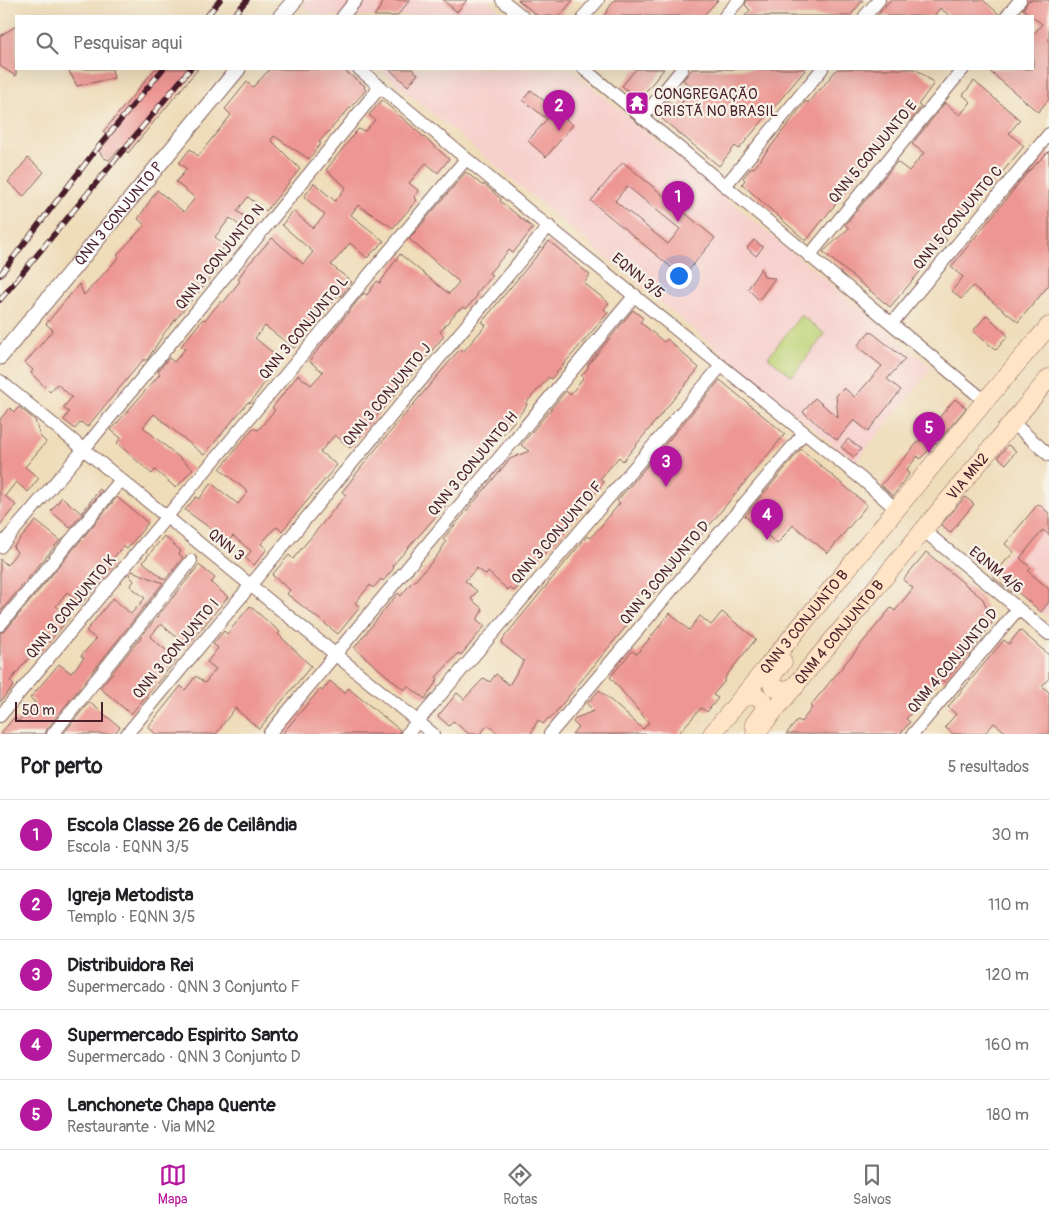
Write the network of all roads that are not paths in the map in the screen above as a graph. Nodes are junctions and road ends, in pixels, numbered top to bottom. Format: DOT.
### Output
graph roads {
  1 [pos="356,0"];
  2 [pos="502,0"];
  3 [pos="598,0"];
  4 [pos="739,0"];
  5 [pos="879,0"];
  6 [pos="1020,0"];
  7 [pos="344,15"];
  8 [pos="521,15"];
  9 [pos="585,15"];
  10 [pos="726,15"];
  11 [pos="866,15"];
  12 [pos="1008,15"];
  13 [pos="237,70"];
  14 [pos="360,70"];
  15 [pos="585,70"];
  16 [pos="681,70"];
  17 [pos="821,70"];
  18 [pos="962,70"];
  19 [pos="380,86"];
  20 [pos="642,118"];
  21 [pos="1049,134"];
  22 [pos="466,159"];
  23 [pos="725,186"];
  24 [pos="549,226"];
  25 [pos="809,256"];
  26 [pos="635,295"];
  27 [pos="892,323"];
  28 [pos="1049,326"];
  29 [pos="0,357"];
  30 [pos="721,366"];
  31 [pos="1049,378"];
  32 [pos="0,381"];
  33 [pos="985,401"];
  34 [pos="1013,423"];
  35 [pos="804,432"];
  36 [pos="84,449"];
  37 [pos="1049,455"];
  38 [pos="121,480"];
  39 [pos="896,509"];
  40 [pos="167,519"];
  41 [pos="923,530"];
  42 [pos="0,547"];
  43 [pos="191,561"];
  44 [pos="851,563"];
  45 [pos="250,585"];
  46 [pos="1018,609"];
  47 [pos="0,625"];
  48 [pos="1049,634"];
  49 [pos="335,655"];
  50 [pos="795,687"];
  51 [pos="744,697"];
  52 [pos="0,716"];
  53 [pos="417,721"];
  54 [pos="53,734"];
  55 [pos="127,734"];
  56 [pos="269,734"];
  57 [pos="407,734"];
  58 [pos="433,734"];
  59 [pos="550,734"];
  60 [pos="712,734"];
  61 [pos="746,734"];
  62 [pos="755,734"];
  63 [pos="913,734"];
  1 -- 7 [label="street"];
  2 -- 8 [label="street"];
  3 -- 9 [label="street"];
  4 -- 10 [label="street"];
  5 -- 11 [label="street"];
  6 -- 12 [label="street"];
  13 -- 29 [label="street, QNN 3 CONJUNTO P"];
  14 -- 19 [label="street, EQNN 3/5"];
  15 -- 20 [label="street"];
  16 -- 20 [label="street"];
  17 -- 23 [label="street"];
  18 -- 25 [label="street, QNN 5 CONJUNTO E"];
  19 -- 22 [label="street, EQNN 3/5"];
  19 -- 36 [label="street, QNN 3 CONJUNTO N"];
  20 -- 23 [label="street"];
  21 -- 27 [label="street, QNN 5 CONJUNTO C"];
  22 -- 24 [label="street, EQNN 3/5"];
  22 -- 40 [label="street, QNN 3 CONJUNTO L"];
  23 -- 25 [label="street"];
  24 -- 26 [label="street, EQNN 3/5"];
  24 -- 45 [label="street, QNN 3 CONJUNTO J"];
  25 -- 27 [label="street"];
  26 -- 30 [label="street, EQNN 3/5"];
  26 -- 49 [label="street, QNN 3 CONJUNTO H"];
  27 -- 33 [label="street"];
  28 -- 33 [label="main road"];
  30 -- 35 [label="street, EQNN 3/5"];
  30 -- 53 [label="street, QNN 3 CONJUNTO F"];
  31 -- 34 [label="main road, VIA MN2"];
  32 -- 36 [label="street, QNN 3"];
  33 -- 39 [label="main road"];
  34 -- 37 [label="street"];
  34 -- 41 [label="main road, VIA MN2"];
  35 -- 39 [label="street, EQNN 3/5"];
  35 -- 59 [label="street, QNN 3 CONJUNTO D"];
  36 -- 38 [label="street, QNN 3"];
  36 -- 42 [label="street, QNN 3 CONJUNTO N"];
  38 -- 40 [label="street, QNN 3"];
  38 -- 47 [label="street"];
  39 -- 44 [label="main road, QNN 3 CONJUNTO B"];
  40 -- 45 [label="street, QNN 3"];
  40 -- 52 [label="street, QNN 3 CONJUNTO K"];
  41 -- 46 [label="street, EQNM 4/6"];
  41 -- 50 [label="main road, QNM 4 CONJUNTO B"];
  43 -- 54 [label="street"];
  44 -- 50 [label="main road"];
  44 -- 51 [label="main road, QNN 3 CONJUNTO B"];
  45 -- 49 [label="street, QNN 3"];
  45 -- 55 [label="street, QNN 3 CONJUNTO I"];
  46 -- 48 [label="street, EQNM 4/6"];
  46 -- 63 [label="street, QNM 4 CONJUNTO D"];
  49 -- 53 [label="street, QNN 3"];
  49 -- 56 [label="street, QNN 3 CONJUNTO H"];
  50 -- 62 [label="main road, QNM 4 CONJUNTO B"];
  51 -- 60 [label="main road, QNN 3 CONJUNTO B"];
  51 -- 61 [label="main road"];
  53 -- 57 [label="street, QNN 3 CONJUNTO F"];
  53 -- 58 [label="street, QNN 3"];
}
